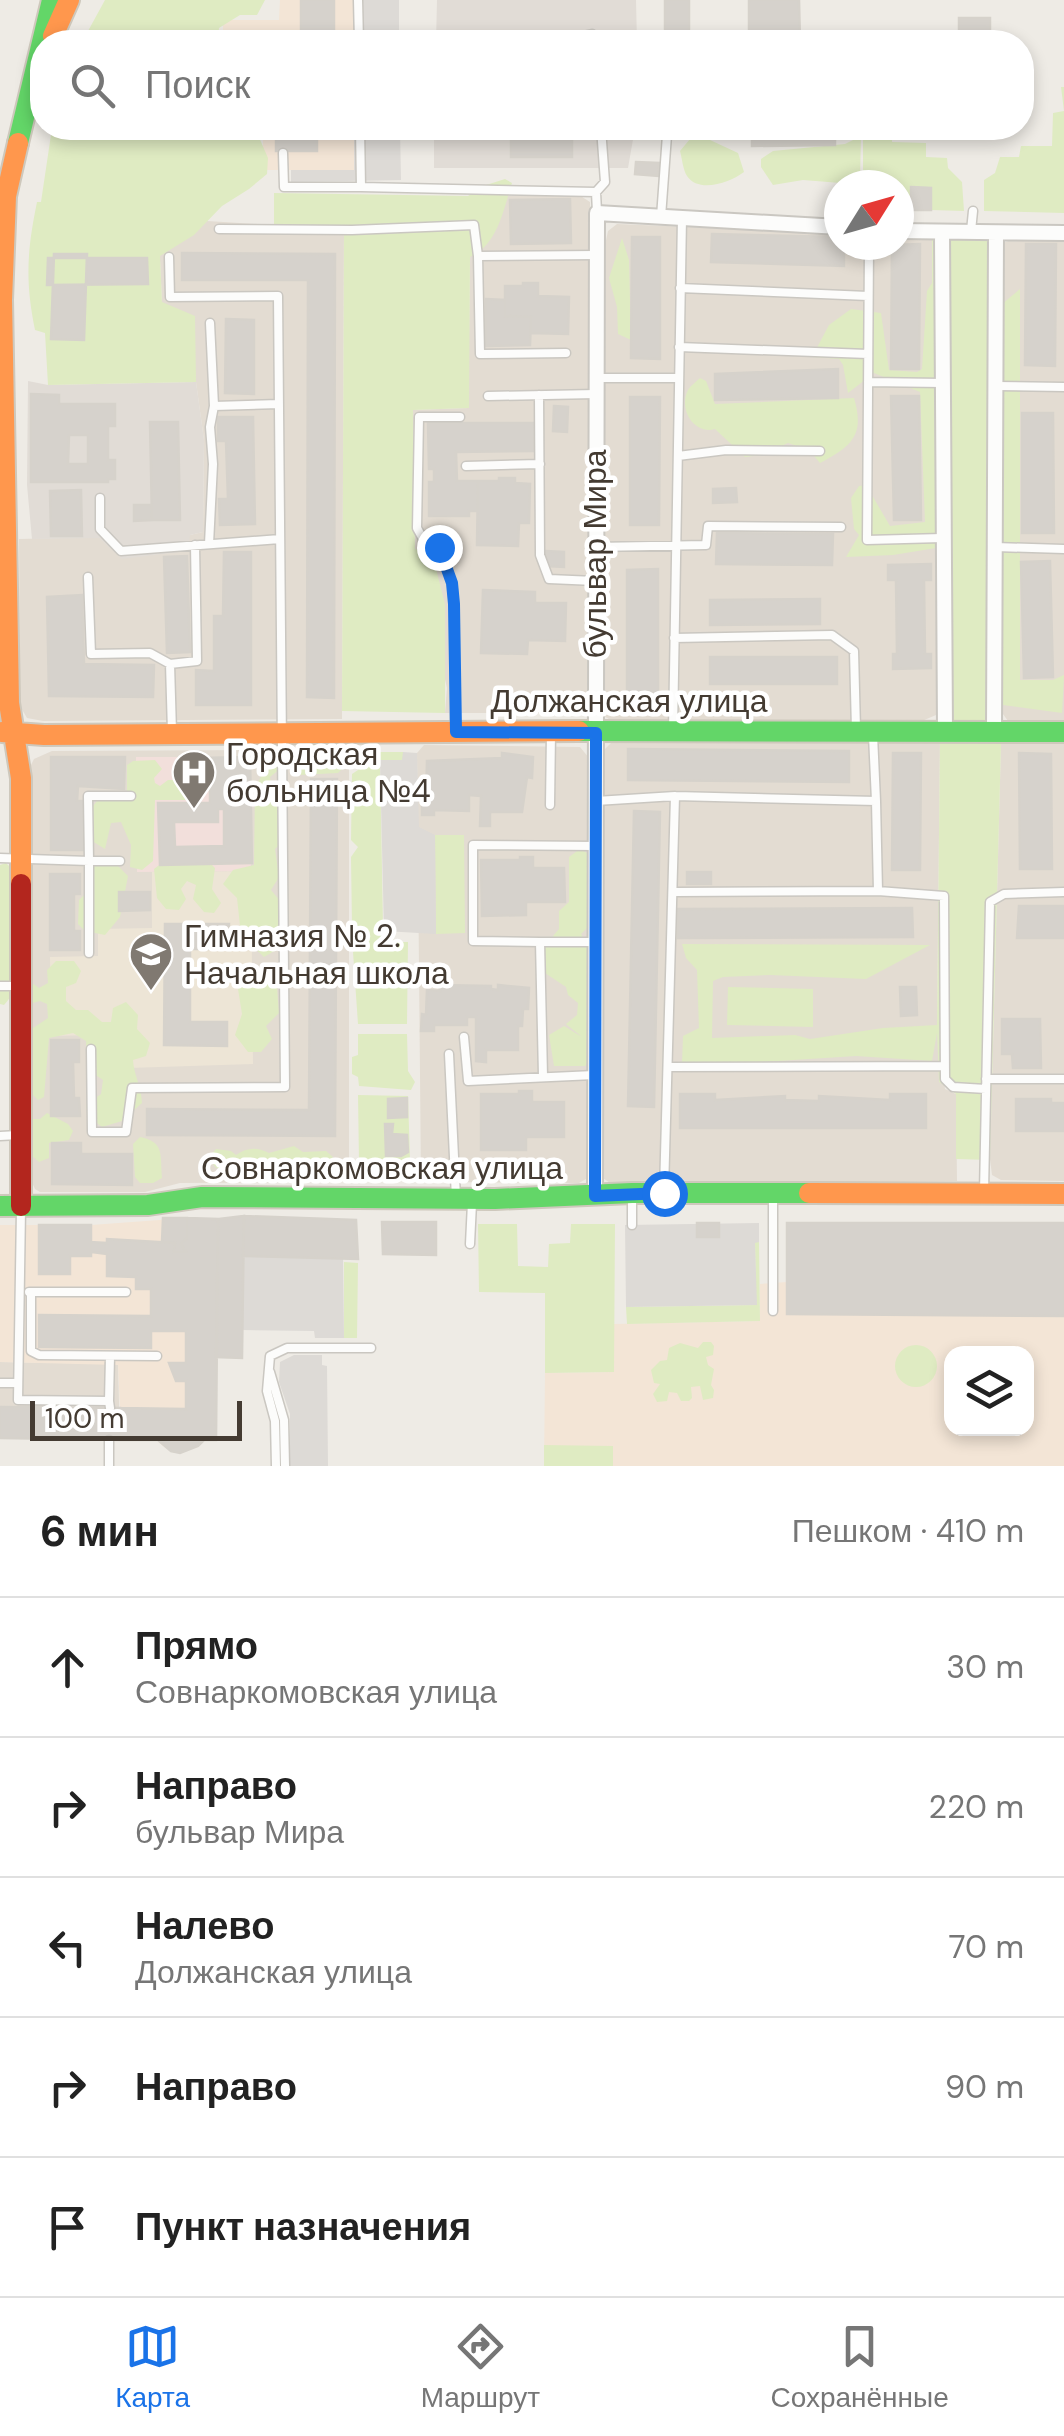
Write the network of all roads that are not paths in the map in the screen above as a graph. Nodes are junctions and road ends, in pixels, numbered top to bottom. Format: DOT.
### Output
graph roads {
  1 [pos="52,0"];
  2 [pos="69,0"];
  3 [pos="358,0"];
  4 [pos="44,30"];
  5 [pos="55,30"];
  6 [pos="359,30"];
  7 [pos="30,86"];
  8 [pos="30,91"];
  9 [pos="27,98"];
  10 [pos="360,140"];
  11 [pos="601,140"];
  12 [pos="667,140"];
  13 [pos="283,153"];
  14 [pos="361,187"];
  15 [pos="596,192"];
  16 [pos="973,211"];
  17 [pos="597,213"];
  18 [pos="661,216"];
  19 [pos="682,218"];
  20 [pos="824,226"];
  21 [pos="218,229"];
  22 [pos="914,231"];
  23 [pos="971,232"];
  24 [pos="942,233"];
  25 [pos="1064,233"];
  26 [pos="996,234"];
  27 [pos="596,255"];
  28 [pos="478,256"];
  29 [pos="168,257"];
  30 [pos="869,260"];
  31 [pos="680,288"];
  32 [pos="868,296"];
  33 [pos="210,323"];
  34 [pos="679,347"];
  35 [pos="566,353"];
  36 [pos="868,354"];
  37 [pos="596,378"];
  38 [pos="679,378"];
  39 [pos="868,382"];
  40 [pos="942,384"];
  41 [pos="996,386"];
  42 [pos="1064,387"];
  43 [pos="596,394"];
  44 [pos="539,395"];
  45 [pos="488,396"];
  46 [pos="279,404"];
  47 [pos="214,406"];
  48 [pos="460,417"];
  49 [pos="820,451"];
  50 [pos="678,456"];
  51 [pos="540,464"];
  52 [pos="466,466"];
  53 [pos="100,498"];
  54 [pos="841,527"];
  55 [pos="942,538"];
  56 [pos="280,539"];
  57 [pos="209,544"];
  58 [pos="196,546"];
  59 [pos="595,546"];
  60 [pos="676,547"];
  61 [pos="995,547"];
  62 [pos="1064,549"];
  63 [pos="88,577"];
  64 [pos="595,580"];
  65 [pos="4,638"];
  66 [pos="674,638"];
  67 [pos="170,664"];
  68 [pos="673,730"];
  69 [pos="864,730"];
  70 [pos="945,730"];
  71 [pos="283,731"];
  72 [pos="456,732"];
  73 [pos="994,732"];
  74 [pos="1064,732"];
  75 [pos="7,733"];
  76 [pos="551,733"];
  77 [pos="596,733"];
  78 [pos="172,734"];
  79 [pos="131,796"];
  80 [pos="675,796"];
  81 [pos="876,800"];
  82 [pos="596,801"];
  83 [pos="550,805"];
  84 [pos="595,846"];
  85 [pos="0,858"];
  86 [pos="22,860"];
  87 [pos="89,861"];
  88 [pos="120,861"];
  89 [pos="878,891"];
  90 [pos="675,892"];
  91 [pos="1064,892"];
  92 [pos="540,942"];
  93 [pos="594,942"];
  94 [pos="89,953"];
  95 [pos="0,986"];
  96 [pos="22,986"];
  97 [pos="464,1038"];
  98 [pos="91,1049"];
  99 [pos="449,1054"];
  100 [pos="944,1066"];
  101 [pos="668,1068"];
  102 [pos="594,1075"];
  103 [pos="543,1076"];
  104 [pos="1064,1079"];
  105 [pos="986,1084"];
  106 [pos="22,1134"];
  107 [pos="0,1136"];
  108 [pos="984,1192"];
  109 [pos="632,1193"];
  110 [pos="664,1193"];
  111 [pos="774,1193"];
  112 [pos="1064,1194"];
  113 [pos="595,1196"];
  114 [pos="464,1198"];
  115 [pos="10,1206"];
  116 [pos="632,1224"];
  117 [pos="759,1237"];
  118 [pos="773,1237"];
  119 [pos="470,1244"];
  120 [pos="20,1292"];
  121 [pos="31,1292"];
  122 [pos="126,1292"];
  123 [pos="774,1311"];
  124 [pos="371,1348"];
  125 [pos="110,1356"];
  126 [pos="157,1356"];
  127 [pos="270,1372"];
  128 [pos="0,1383"];
  129 [pos="18,1383"];
  130 [pos="107,1444"];
  131 [pos="109,1466"];
  132 [pos="276,1466"];
  133 [pos="285,1466"];
  1 -- 4 [label="main road"];
  2 -- 5 [label="main road"];
  3 -- 6 [label="lane"];
  7 -- 9 [label="main road"];
  8 -- 9 [label="main road"];
  9 -- 65 [label="main road"];
  10 -- 14 [label="lane"];
  11 -- 15 [label="lane"];
  12 -- 18 [label="lane"];
  13 -- 14 [label="lane"];
  14 -- 15 [label="lane"];
  15 -- 17 [label="lane"];
  16 -- 23 [label="lane"];
  17 -- 18 [label="street"];
  17 -- 27 [label="street, бульвар Мира"];
  18 -- 19 [label="street"];
  19 -- 20 [label="street"];
  19 -- 31 [label="lane"];
  21 -- 28 [label="lane"];
  22 -- 24 [label="street"];
  23 -- 24 [label="street"];
  23 -- 26 [label="street"];
  24 -- 40 [label="street"];
  25 -- 26 [label="street"];
  26 -- 41 [label="street"];
  27 -- 28 [label="lane"];
  27 -- 37 [label="street, бульвар Мира"];
  28 -- 35 [label="lane"];
  29 -- 46 [label="lane"];
  30 -- 32 [label="lane"];
  31 -- 32 [label="lane"];
  31 -- 34 [label="lane"];
  32 -- 36 [label="lane"];
  33 -- 47 [label="lane"];
  34 -- 36 [label="lane"];
  34 -- 38 [label="lane"];
  36 -- 39 [label="lane"];
  37 -- 38 [label="lane"];
  37 -- 43 [label="street, бульвар Мира"];
  38 -- 50 [label="lane"];
  39 -- 40 [label="lane"];
  39 -- 55 [label="lane"];
  40 -- 55 [label="street"];
  41 -- 42 [label="lane"];
  41 -- 61 [label="street"];
  43 -- 44 [label="lane"];
  43 -- 59 [label="street, бульвар Мира"];
  44 -- 45 [label="lane"];
  44 -- 51 [label="lane"];
  46 -- 47 [label="lane"];
  46 -- 56 [label="lane"];
  47 -- 57 [label="lane"];
  48 -- 72 [label="lane"];
  49 -- 50 [label="lane"];
  50 -- 60 [label="lane"];
  51 -- 52 [label="lane"];
  51 -- 64 [label="lane"];
  53 -- 58 [label="lane"];
  54 -- 60 [label="lane"];
  55 -- 70 [label="street"];
  56 -- 57 [label="lane"];
  56 -- 71 [label="lane"];
  57 -- 58 [label="lane"];
  58 -- 67 [label="lane"];
  59 -- 60 [label="lane"];
  59 -- 64 [label="street, бульвар Мира"];
  60 -- 66 [label="lane"];
  61 -- 62 [label="lane"];
  61 -- 73 [label="street"];
  63 -- 67 [label="lane"];
  64 -- 77 [label="street, бульвар Мира"];
  65 -- 75 [label="main road"];
  66 -- 68 [label="lane"];
  66 -- 69 [label="lane"];
  67 -- 78 [label="lane"];
  68 -- 69 [label="main road, Должанская улица"];
  68 -- 77 [label="main road, Должанская улица"];
  69 -- 70 [label="main road, Должанская улица"];
  69 -- 81 [label="lane"];
  70 -- 73 [label="main road, Должанская улица"];
  71 -- 72 [label="main road, Должанская улица"];
  71 -- 78 [label="main road, Должанская улица"];
  71 -- 98 [label="lane"];
  72 -- 76 [label="main road, Должанская улица"];
  73 -- 74 [label="main road, Должанская улица"];
  75 -- 78 [label="main road, Должанская улица"];
  75 -- 86 [label="main road"];
  76 -- 77 [label="main road, Должанская улица"];
  76 -- 83 [label="lane"];
  77 -- 82 [label="street, бульвар Мира"];
  79 -- 87 [label="lane"];
  80 -- 81 [label="lane"];
  80 -- 82 [label="lane"];
  80 -- 90 [label="lane"];
  81 -- 89 [label="lane"];
  82 -- 84 [label="street, бульвар Мира"];
  84 -- 92 [label="lane"];
  84 -- 93 [label="street, бульвар Мира"];
  85 -- 86 [label="lane"];
  86 -- 87 [label="lane"];
  86 -- 96 [label="main road"];
  87 -- 88 [label="lane"];
  87 -- 94 [label="lane"];
  89 -- 90 [label="lane"];
  89 -- 100 [label="lane"];
  90 -- 101 [label="lane"];
  91 -- 105 [label="lane"];
  92 -- 93 [label="lane"];
  92 -- 103 [label="lane"];
  93 -- 102 [label="street, бульвар Мира"];
  95 -- 96 [label="lane"];
  96 -- 106 [label="main road"];
  97 -- 103 [label="lane"];
  99 -- 114 [label="lane"];
  100 -- 101 [label="lane"];
  100 -- 105 [label="lane"];
  101 -- 110 [label="lane"];
  102 -- 103 [label="lane"];
  102 -- 113 [label="street, бульвар Мира"];
  104 -- 105 [label="lane"];
  105 -- 108 [label="lane"];
  106 -- 107 [label="lane"];
  106 -- 115 [label="main road"];
  108 -- 111 [label="main road, Совнаркомовская улица"];
  108 -- 112 [label="main road, Совнаркомовская улица"];
  109 -- 110 [label="main road, Совнаркомовская улица"];
  109 -- 113 [label="main road, Совнаркомовская улица"];
  109 -- 116 [label="lane"];
  110 -- 111 [label="main road, Совнаркомовская улица"];
  111 -- 118 [label="lane"];
  113 -- 114 [label="main road, Совнаркомовская улица"];
  114 -- 115 [label="main road, Совнаркомовская улица"];
  114 -- 119 [label="lane"];
  115 -- 120 [label="lane"];
  117 -- 118 [label="lane"];
  118 -- 123 [label="lane"];
  120 -- 121 [label="lane"];
  120 -- 129 [label="lane"];
  121 -- 122 [label="lane"];
  121 -- 125 [label="lane"];
  124 -- 127 [label="lane"];
  125 -- 126 [label="lane"];
  125 -- 129 [label="lane"];
  127 -- 132 [label="lane"];
  127 -- 133 [label="lane"];
  128 -- 129 [label="lane"];
  130 -- 131 [label="lane"];
}
